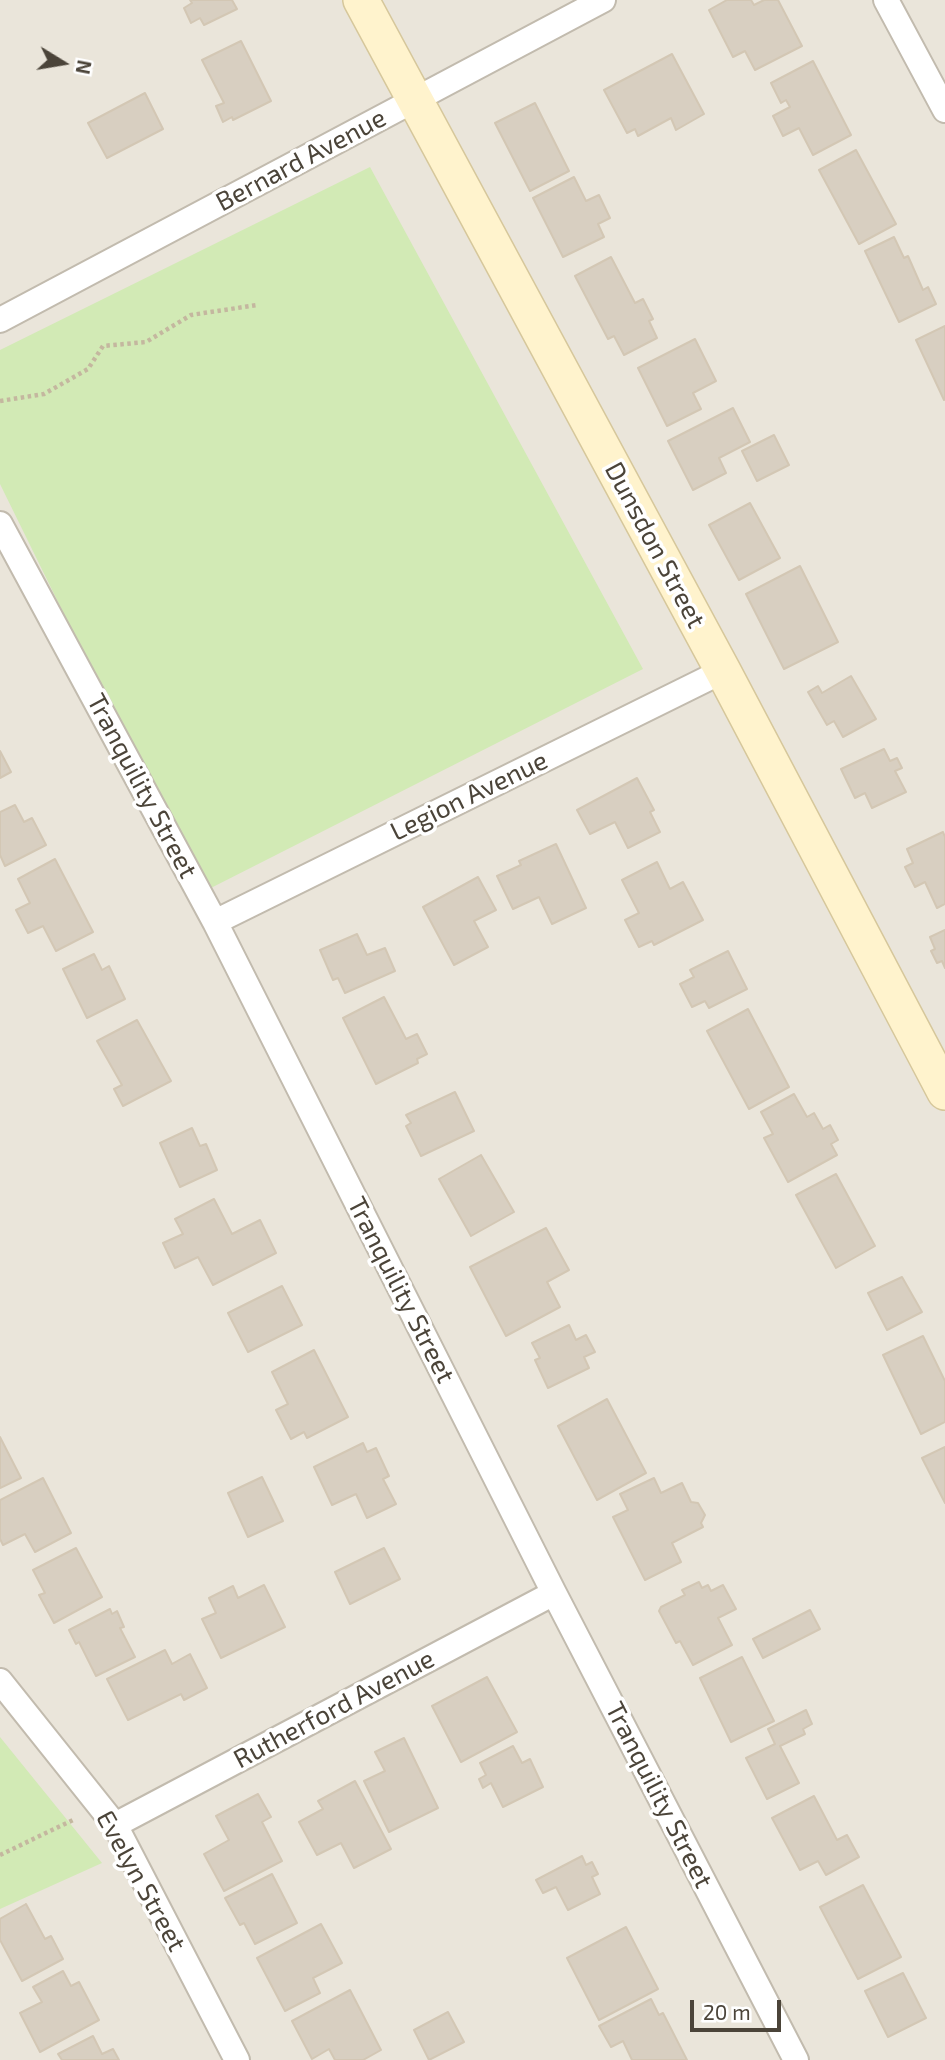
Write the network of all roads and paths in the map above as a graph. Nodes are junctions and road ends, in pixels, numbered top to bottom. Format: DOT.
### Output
graph roads {
  1 [pos="361,0"];
  2 [pos="603,0"];
  3 [pos="886,0"];
  4 [pos="415,99"];
  5 [pos="945,110"];
  6 [pos="257,305"];
  7 [pos="0,320"];
  8 [pos="0,401"];
  9 [pos="0,524"];
  10 [pos="723,671"];
  11 [pos="215,922"];
  12 [pos="945,1092"];
  13 [pos="554,1593"];
  14 [pos="0,1681"];
  15 [pos="107,1816"];
  16 [pos="0,1855"];
  17 [pos="237,2060"];
  18 [pos="796,2060"];
  1 -- 4 [label="main road, Dunsdon Street"];
  2 -- 4 [label="street, Bernard Avenue"];
  3 -- 5 [label="street"];
  4 -- 7 [label="street, Bernard Avenue"];
  4 -- 10 [label="main road, Dunsdon Street"];
  6 -- 8 [label="path"];
  9 -- 11 [label="street, Tranquility Street"];
  10 -- 11 [label="street, Legion Avenue"];
  10 -- 12 [label="main road, Dunsdon Street"];
  11 -- 13 [label="street, Tranquility Street"];
  13 -- 15 [label="street, Rutherford Avenue"];
  13 -- 18 [label="street, Tranquility Street"];
  14 -- 15 [label="street, Evelyn Street"];
  15 -- 16 [label="path"];
  15 -- 17 [label="street, Evelyn Street"];
}
